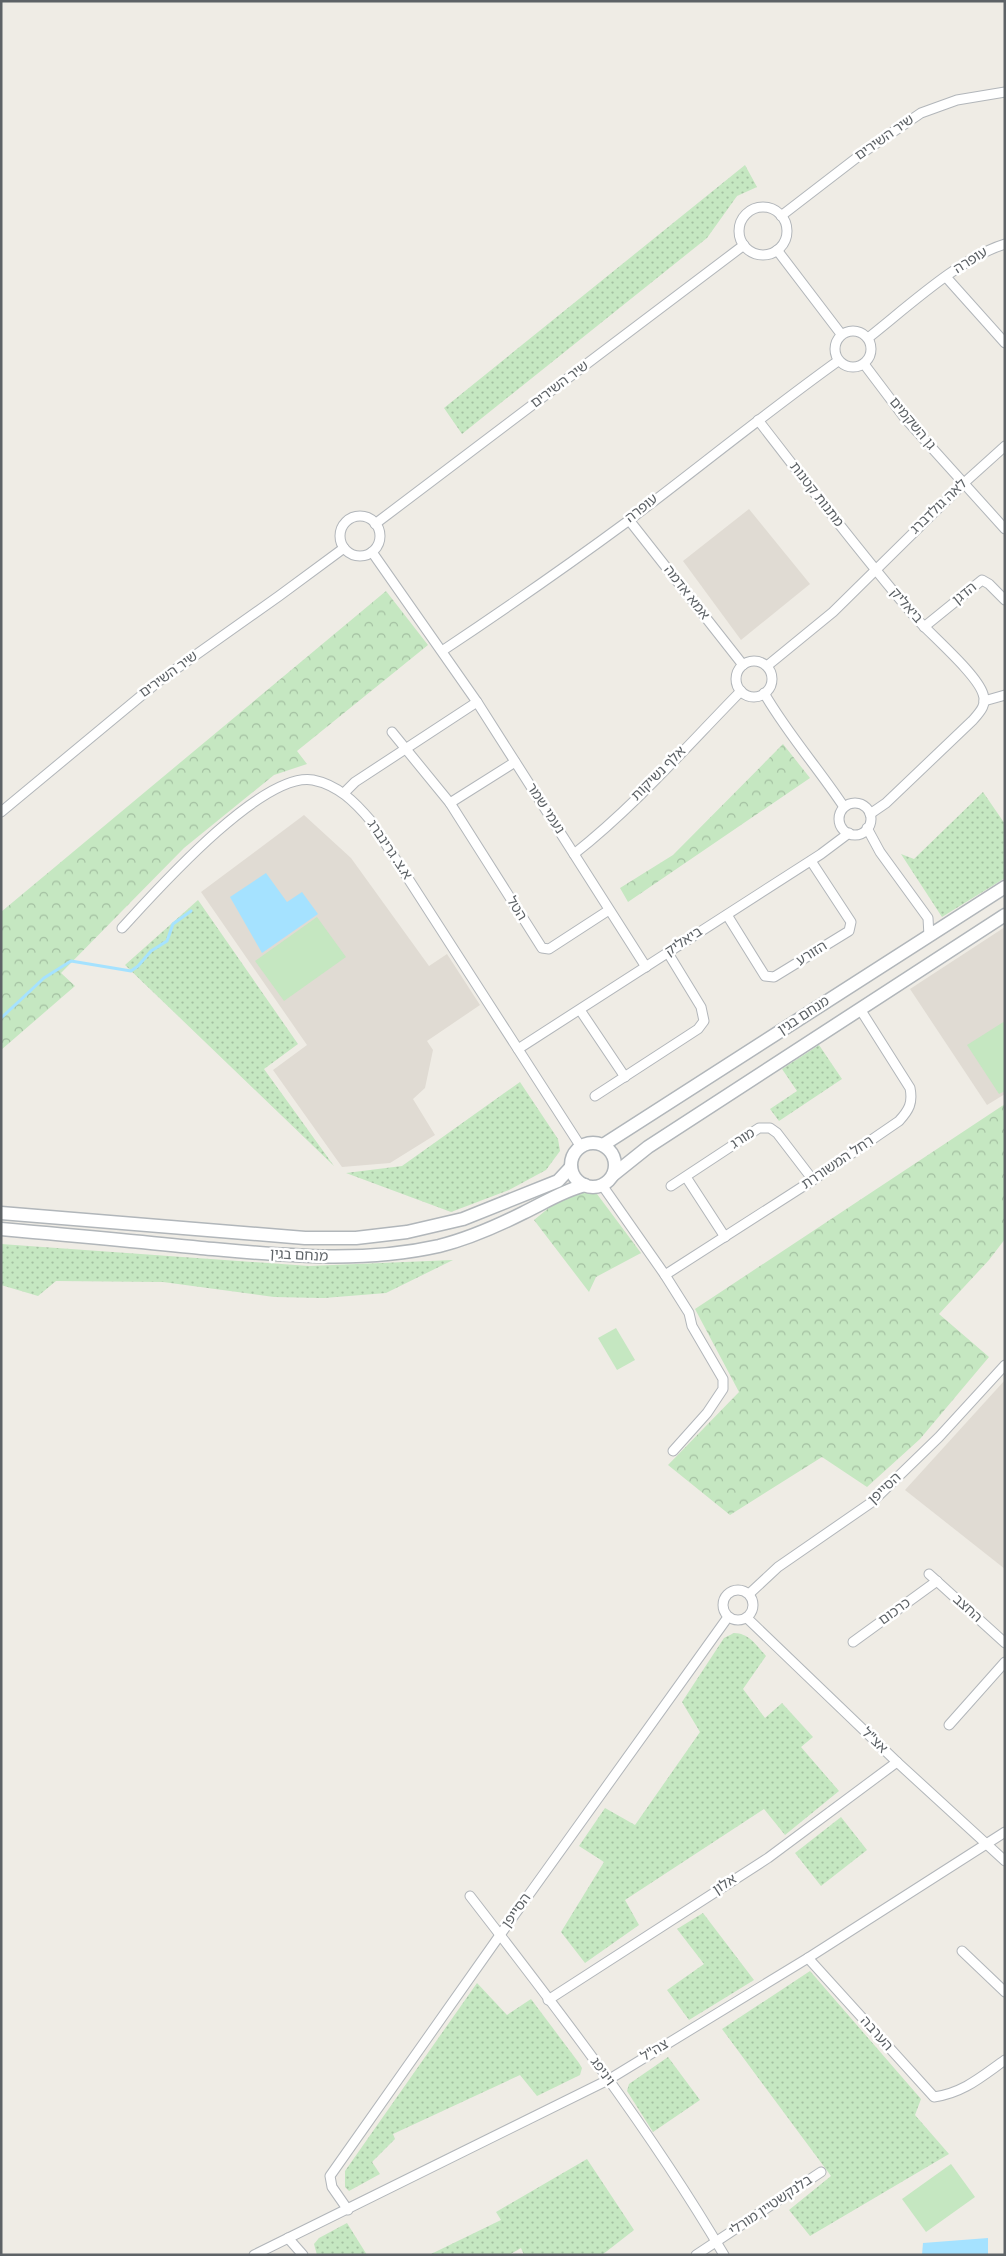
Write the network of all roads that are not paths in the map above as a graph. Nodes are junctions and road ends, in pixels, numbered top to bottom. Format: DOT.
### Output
graph roads {
  1 [pos="1005,92"];
  2 [pos="781,216"];
  3 [pos="1005,244"];
  4 [pos="744,245"];
  5 [pos="777,250"];
  6 [pos="946,277"];
  7 [pos="842,334"];
  8 [pos="868,338"];
  9 [pos="1005,343"];
  10 [pos="838,361"];
  11 [pos="864,364"];
  12 [pos="758,420"];
  13 [pos="1005,446"];
  14 [pos="964,483"];
  15 [pos="629,520"];
  16 [pos="375,524"];
  17 [pos="1005,529"];
  18 [pos="344,548"];
  19 [pos="372,552"];
  20 [pos="875,570"];
  21 [pos="1005,600"];
  22 [pos="924,627"];
  23 [pos="442,651"];
  24 [pos="743,666"];
  25 [pos="767,666"];
  26 [pos="741,691"];
  27 [pos="764,693"];
  28 [pos="1005,695"];
  29 [pos="984,701"];
  30 [pos="477,702"];
  31 [pos="392,732"];
  32 [pos="406,749"];
  33 [pos="515,762"];
  34 [pos="344,794"];
  35 [pos="450,803"];
  36 [pos="844,807"];
  37 [pos="1,812"];
  38 [pos="870,814"];
  39 [pos="867,828"];
  40 [pos="849,833"];
  41 [pos="859,834"];
  42 [pos="880,852"];
  43 [pos="574,854"];
  44 [pos="811,861"];
  45 [pos="1005,887"];
  46 [pos="610,910"];
  47 [pos="727,915"];
  48 [pos="1005,915"];
  49 [pos="928,918"];
  50 [pos="946,925"];
  51 [pos="122,928"];
  52 [pos="929,936"];
  53 [pos="668,953"];
  54 [pos="646,967"];
  55 [pos="860,1009"];
  56 [pos="580,1010"];
  57 [pos="518,1050"];
  58 [pos="625,1077"];
  59 [pos="595,1096"];
  60 [pos="603,1145"];
  61 [pos="581,1147"];
  62 [pos="571,1167"];
  63 [pos="613,1175"];
  64 [pos="686,1177"];
  65 [pos="813,1180"];
  66 [pos="585,1185"];
  67 [pos="602,1185"];
  68 [pos="671,1186"];
  69 [pos="1,1213"];
  70 [pos="1,1229"];
  71 [pos="725,1237"];
  72 [pos="666,1275"];
  73 [pos="1005,1365"];
  74 [pos="673,1451"];
  75 [pos="929,1574"];
  76 [pos="937,1581"];
  77 [pos="749,1594"];
  78 [pos="728,1617"];
  79 [pos="747,1618"];
  80 [pos="853,1642"];
  81 [pos="1005,1643"];
  82 [pos="1005,1662"];
  83 [pos="949,1725"];
  84 [pos="897,1762"];
  85 [pos="1005,1832"];
  86 [pos="986,1845"];
  87 [pos="1005,1861"];
  88 [pos="470,1896"];
  89 [pos="500,1935"];
  90 [pos="962,1951"];
  91 [pos="808,1958"];
  92 [pos="1005,1992"];
  93 [pos="548,2000"];
  94 [pos="1005,2060"];
  95 [pos="608,2080"];
  96 [pos="821,2172"];
  97 [pos="348,2210"];
  98 [pos="288,2238"];
  99 [pos="717,2242"];
  100 [pos="254,2255"];
  101 [pos="303,2255"];
  102 [pos="696,2255"];
  103 [pos="724,2255"];
  1 -- 2 [label="street, שיר השירים"];
  2 -- 4 [label="street"];
  2 -- 5 [label="street"];
  3 -- 6 [label="street, עופרה"];
  4 -- 5 [label="street"];
  4 -- 16 [label="street, שיר השירים"];
  5 -- 7 [label="street"];
  6 -- 8 [label="street, עופרה"];
  6 -- 9 [label="street"];
  7 -- 8 [label="street"];
  7 -- 10 [label="street"];
  8 -- 11 [label="street"];
  10 -- 11 [label="street"];
  10 -- 12 [label="street, עופרה"];
  11 -- 14 [label="street, גן השקמים"];
  12 -- 15 [label="street, עופרה"];
  12 -- 20 [label="street, מתנות קטנות"];
  13 -- 14 [label="street, לאה גולדברג"];
  14 -- 17 [label="street, גן השקמים"];
  14 -- 20 [label="street, לאה גולדברג"];
  15 -- 23 [label="street, עופרה"];
  15 -- 24 [label="street, אמא אדמה"];
  16 -- 18 [label="street"];
  16 -- 19 [label="street"];
  18 -- 19 [label="street"];
  18 -- 37 [label="street, שיר השירים"];
  19 -- 23 [label="street, נעמי שמר"];
  20 -- 22 [label="street, ביאליק"];
  20 -- 25 [label="street"];
  21 -- 22 [label="street, הדגן"];
  22 -- 29 [label="street, ביאליק"];
  23 -- 30 [label="street, נעמי שמר"];
  24 -- 25 [label="street"];
  24 -- 26 [label="street"];
  25 -- 27 [label="street"];
  26 -- 27 [label="street"];
  26 -- 43 [label="street, אלף נשיקות"];
  27 -- 36 [label="street"];
  28 -- 29 [label="street"];
  29 -- 38 [label="street"];
  30 -- 32 [label="street"];
  30 -- 33 [label="street, נעמי שמר"];
  31 -- 32 [label="street, הטל"];
  32 -- 34 [label="street"];
  32 -- 35 [label="street, הטל"];
  33 -- 35 [label="street"];
  33 -- 43 [label="street, נעמי שמר"];
  34 -- 51 [label="street, א.צ. גרינברג"];
  34 -- 57 [label="street, א.צ. גרינברג"];
  35 -- 46 [label="street, הטל"];
  36 -- 38 [label="street"];
  36 -- 40 [label="street"];
  38 -- 39 [label="street"];
  39 -- 41 [label="street"];
  39 -- 42 [label="street"];
  40 -- 41 [label="street"];
  40 -- 44 [label="street, ביאליק"];
  41 -- 42 [label="street"];
  42 -- 49 [label="street"];
  43 -- 46 [label="street, נעמי שמר"];
  44 -- 47 [label="street, ביאליק"];
  44 -- 47 [label="street, הזורע"];
  45 -- 50 [label="main road, מנחם בגין"];
  46 -- 54 [label="street, נעמי שמר"];
  47 -- 53 [label="street, ביאליק"];
  48 -- 55 [label="main road, מנחם בגין"];
  49 -- 50 [label="street"];
  49 -- 52 [label="street"];
  50 -- 52 [label="main road, מנחם בגין"];
  52 -- 60 [label="main road, מנחם בגין"];
  53 -- 54 [label="street, ביאליק"];
  53 -- 58 [label="street"];
  54 -- 56 [label="street, ביאליק"];
  55 -- 63 [label="main road, מנחם בגין"];
  55 -- 65 [label="street, רחל המשוררת"];
  56 -- 57 [label="street, ביאליק"];
  56 -- 58 [label="street"];
  57 -- 61 [label="street, א.צ. גרינברג"];
  58 -- 59 [label="street"];
  60 -- 61 [label="main road"];
  60 -- 63 [label="main road"];
  61 -- 62 [label="main road"];
  62 -- 66 [label="main road"];
  62 -- 69 [label="main road, מנחם בגין"];
  63 -- 67 [label="main road"];
  64 -- 65 [label="street, מורג"];
  64 -- 68 [label="street, מורג"];
  64 -- 71 [label="street"];
  65 -- 71 [label="street, רחל המשוררת"];
  66 -- 67 [label="main road"];
  66 -- 70 [label="main road, מנחם בגין"];
  67 -- 72 [label="street"];
  71 -- 72 [label="street, רחל המשוררת"];
  72 -- 74 [label="street"];
  73 -- 77 [label="street, הסייפן"];
  75 -- 76 [label="street, החצב"];
  76 -- 80 [label="street, כרכום"];
  76 -- 81 [label="street, החצב"];
  77 -- 78 [label="street"];
  77 -- 79 [label="street"];
  78 -- 79 [label="street"];
  78 -- 89 [label="street, הסייפן"];
  79 -- 84 [label="street, אצ\"ל"];
  82 -- 83 [label="street"];
  84 -- 86 [label="street, אצ\"ל"];
  84 -- 93 [label="street, אלון"];
  85 -- 86 [label="street, צה\"ל"];
  86 -- 87 [label="street, אצ\"ל"];
  86 -- 91 [label="street, צה\"ל"];
  88 -- 89 [label="street, ויניפג"];
  89 -- 93 [label="street, ויניפג"];
  89 -- 97 [label="street, הסייפן"];
  90 -- 92 [label="street"];
  91 -- 94 [label="street, הערבה"];
  91 -- 95 [label="street, צה\"ל"];
  93 -- 95 [label="street, ויניפג"];
  95 -- 97 [label="street, צה\"ל"];
  95 -- 99 [label="street, ויניפג"];
  96 -- 99 [label="street, בלנקשטיין מורלי"];
  97 -- 98 [label="street, צה\"ל"];
  98 -- 100 [label="street, צה\"ל"];
  98 -- 101 [label="street"];
  99 -- 102 [label="street, בלנקשטיין מורלי"];
  99 -- 103 [label="street, ויניפג"];
}
